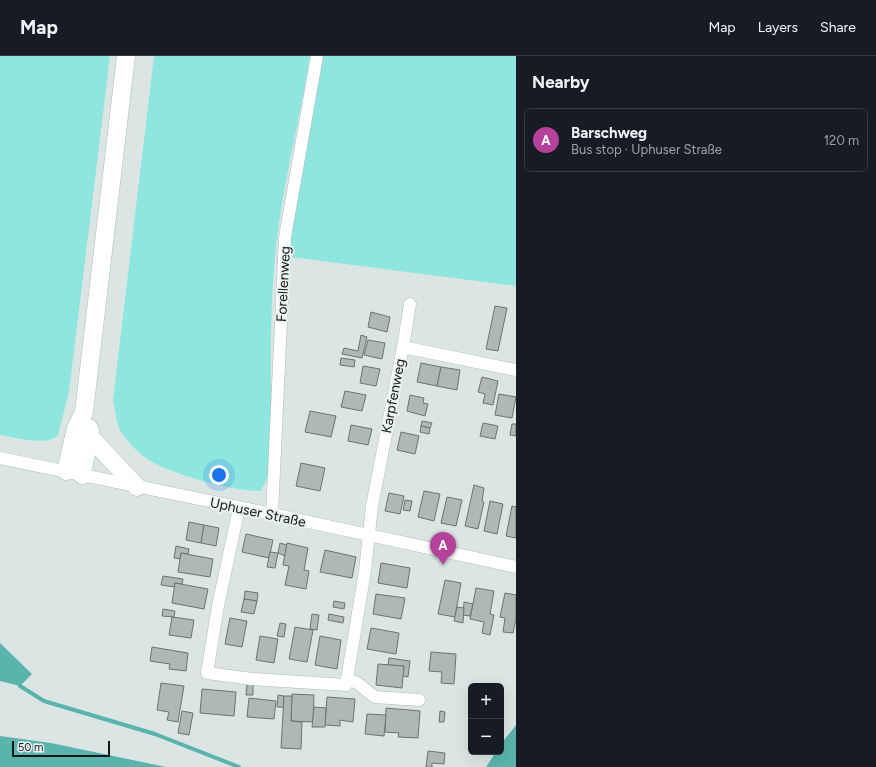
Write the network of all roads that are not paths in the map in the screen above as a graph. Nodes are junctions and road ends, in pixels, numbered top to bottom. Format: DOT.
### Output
graph roads {
  1 [pos="126,56"];
  2 [pos="317,56"];
  3 [pos="410,304"];
  4 [pos="403,347"];
  5 [pos="516,370"];
  6 [pos="84,412"];
  7 [pos="89,436"];
  8 [pos="0,458"];
  9 [pos="74,473"];
  10 [pos="137,487"];
  11 [pos="239,508"];
  12 [pos="272,514"];
  13 [pos="369,536"];
  14 [pos="516,567"];
  15 [pos="347,679"];
  16 [pos="419,700"];
  1 -- 6 [label="highway"];
  2 -- 12 [label="street, Forellenweg"];
  3 -- 4 [label="street"];
  4 -- 5 [label="street, Karpfenweg"];
  4 -- 13 [label="street, Karpfenweg"];
  6 -- 7 [label="highway"];
  6 -- 9 [label="highway"];
  7 -- 9 [label="highway"];
  7 -- 10 [label="highway"];
  8 -- 9 [label="street, Uphuser Straße"];
  9 -- 10 [label="street, Uphuser Straße"];
  10 -- 11 [label="street, Uphuser Straße"];
  11 -- 12 [label="street, Uphuser Straße"];
  11 -- 15 [label="street"];
  12 -- 13 [label="street, Uphuser Straße"];
  13 -- 14 [label="street, Uphuser Straße"];
  13 -- 15 [label="street, Karpfenweg"];
  15 -- 16 [label="street"];
}
